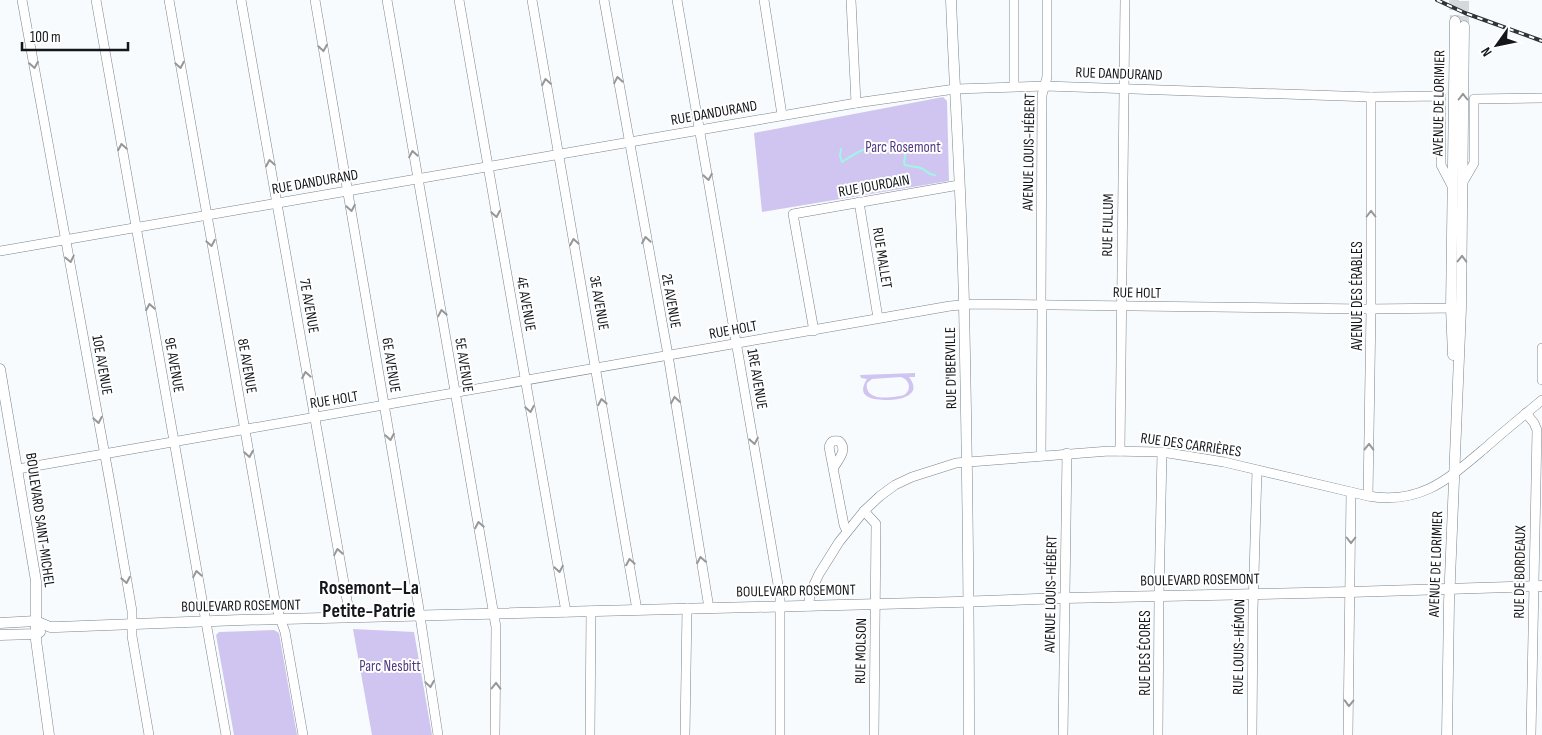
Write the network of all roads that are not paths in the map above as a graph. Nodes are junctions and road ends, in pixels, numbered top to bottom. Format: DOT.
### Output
graph roads {
  1 [pos="22,0"];
  2 [pos="96,0"];
  3 [pos="169,0"];
  4 [pos="241,0"];
  5 [pos="315,0"];
  6 [pos="387,0"];
  7 [pos="459,0"];
  8 [pos="532,0"];
  9 [pos="604,0"];
  10 [pos="677,0"];
  11 [pos="764,0"];
  12 [pos="851,0"];
  13 [pos="951,0"];
  14 [pos="1014,0"];
  15 [pos="1047,0"];
  16 [pos="1125,0"];
  17 [pos="1014,86"];
  18 [pos="1045,86"];
  19 [pos="1123,88"];
  20 [pos="955,89"];
  21 [pos="1441,96"];
  22 [pos="1371,97"];
  23 [pos="1542,98"];
  24 [pos="856,103"];
  25 [pos="782,115"];
  26 [pos="700,129"];
  27 [pos="630,143"];
  28 [pos="558,154"];
  29 [pos="488,166"];
  30 [pos="418,178"];
  31 [pos="1463,182"];
  32 [pos="959,185"];
  33 [pos="1452,186"];
  34 [pos="347,190"];
  35 [pos="277,202"];
  36 [pos="859,202"];
  37 [pos="206,215"];
  38 [pos="136,227"];
  39 [pos="66,239"];
  40 [pos="0,251"];
  41 [pos="964,305"];
  42 [pos="1042,306"];
  43 [pos="1121,306"];
  44 [pos="1456,308"];
  45 [pos="1371,309"];
  46 [pos="878,318"];
  47 [pos="814,331"];
  48 [pos="736,344"];
  49 [pos="1542,348"];
  50 [pos="668,356"];
  51 [pos="596,368"];
  52 [pos="0,370"];
  53 [pos="526,380"];
  54 [pos="1542,380"];
  55 [pos="455,393"];
  56 [pos="1542,400"];
  57 [pos="384,406"];
  58 [pos="1526,413"];
  59 [pos="315,417"];
  60 [pos="244,429"];
  61 [pos="174,442"];
  62 [pos="1120,451"];
  63 [pos="1162,452"];
  64 [pos="1067,453"];
  65 [pos="104,454"];
  66 [pos="1041,456"];
  67 [pos="968,462"];
  68 [pos="834,467"];
  69 [pos="18,469"];
  70 [pos="1257,470"];
  71 [pos="1455,473"];
  72 [pos="1351,492"];
  73 [pos="1368,496"];
  74 [pos="864,511"];
  75 [pos="847,531"];
  76 [pos="1538,586"];
  77 [pos="1450,588"];
  78 [pos="1350,592"];
  79 [pos="1254,594"];
  80 [pos="1158,596"];
  81 [pos="1065,598"];
  82 [pos="970,602"];
  83 [pos="875,604"];
  84 [pos="781,606"];
  85 [pos="808,606"];
  86 [pos="687,608"];
  87 [pos="709,608"];
  88 [pos="637,610"];
  89 [pos="591,611"];
  90 [pos="566,612"];
  91 [pos="494,614"];
  92 [pos="420,616"];
  93 [pos="350,617"];
  94 [pos="280,620"];
  95 [pos="36,621"];
  96 [pos="206,622"];
  97 [pos="0,623"];
  98 [pos="132,624"];
  99 [pos="50,627"];
  100 [pos="36,634"];
  101 [pos="0,635"];
  102 [pos="49,735"];
  103 [pos="149,735"];
  104 [pos="226,735"];
  105 [pos="303,735"];
  106 [pos="438,735"];
  107 [pos="495,735"];
  108 [pos="590,735"];
  109 [pos="685,735"];
  110 [pos="780,735"];
  111 [pos="874,735"];
  112 [pos="968,735"];
  113 [pos="1063,735"];
  114 [pos="1158,735"];
  115 [pos="1252,735"];
  116 [pos="1348,735"];
  117 [pos="1447,735"];
  118 [pos="1531,735"];
  1 -- 39 [label="street, 10E AVENUE, one-way"];
  38 -- 2 [label="street, 9E AVENUE, one-way"];
  3 -- 37 [label="street, 8E AVENUE, one-way"];
  35 -- 4 [label="street, 7E AVENUE, one-way"];
  5 -- 34 [label="street, 6E AVENUE, one-way"];
  30 -- 6 [label="street, 5E AVENUE, one-way"];
  7 -- 29 [label="street, 4E AVENUE"];
  28 -- 8 [label="street, 3E AVENUE, one-way"];
  27 -- 9 [label="street, 2E AVENUE, one-way"];
  10 -- 26 [label="street, 1RE AVENUE"];
  11 -- 25 [label="street"];
  12 -- 24 [label="street"];
  13 -- 20 [label="main road, RUE D'IBERVILLE"];
  14 -- 17 [label="street"];
  15 -- 18 [label="street, AVENUE LOUIS-HÉBERT"];
  16 -- 19 [label="street, RUE FULLUM"];
  17 -- 18 [label="street, RUE DANDURAND"];
  17 -- 20 [label="street, RUE DANDURAND"];
  18 -- 19 [label="street, RUE DANDURAND"];
  18 -- 42 [label="street, AVENUE LOUIS-HÉBERT"];
  19 -- 22 [label="street, RUE DANDURAND"];
  19 -- 43 [label="street, RUE FULLUM"];
  20 -- 24 [label="street, RUE DANDURAND"];
  20 -- 32 [label="main road, RUE D'IBERVILLE"];
  21 -- 22 [label="street, RUE DANDURAND"];
  21 -- 33 [label="street, AVENUE DE LORIMIER"];
  45 -- 22 [label="street, AVENUE DES ÉRABLES, one-way"];
  23 -- 31 [label="street, AVENUE DE LORIMIER"];
  24 -- 25 [label="street, RUE DANDURAND"];
  25 -- 26 [label="street, RUE DANDURAND"];
  26 -- 27 [label="street, RUE DANDURAND"];
  26 -- 48 [label="street, 1RE AVENUE, one-way"];
  27 -- 28 [label="street, RUE DANDURAND"];
  50 -- 27 [label="street, 2E AVENUE, one-way"];
  28 -- 29 [label="street, RUE DANDURAND"];
  51 -- 28 [label="street, 3E AVENUE, one-way"];
  29 -- 30 [label="street, RUE DANDURAND"];
  29 -- 53 [label="street, 4E AVENUE, one-way"];
  30 -- 34 [label="street, RUE DANDURAND"];
  55 -- 30 [label="street, 5E AVENUE, one-way"];
  31 -- 33 [label="main road, AVENUE DE LORIMIER, one-way"];
  44 -- 31 [label="main road, AVENUE DE LORIMIER, one-way"];
  32 -- 36 [label="street, RUE JOURDAIN"];
  32 -- 41 [label="main road, RUE D'IBERVILLE"];
  33 -- 44 [label="main road, AVENUE DE LORIMIER"];
  34 -- 35 [label="street, RUE DANDURAND"];
  34 -- 57 [label="street, 6E AVENUE, one-way"];
  35 -- 37 [label="street, RUE DANDURAND"];
  59 -- 35 [label="street, 7E AVENUE, one-way"];
  36 -- 46 [label="street, RUE MALLET"];
  36 -- 47 [label="street, RUE JOURDAIN"];
  37 -- 38 [label="street, RUE DANDURAND"];
  37 -- 60 [label="street, 8E AVENUE, one-way"];
  38 -- 39 [label="street, RUE DANDURAND"];
  61 -- 38 [label="street, 9E AVENUE, one-way"];
  39 -- 40 [label="street, RUE DANDURAND"];
  39 -- 65 [label="street, 10E AVENUE, one-way"];
  41 -- 42 [label="street, RUE HOLT"];
  41 -- 46 [label="street, RUE HOLT"];
  41 -- 67 [label="main road, RUE D'IBERVILLE"];
  42 -- 43 [label="street, RUE HOLT"];
  42 -- 66 [label="street, AVENUE LOUIS-HÉBERT"];
  43 -- 45 [label="street, RUE HOLT"];
  43 -- 62 [label="street, RUE FULLUM"];
  44 -- 45 [label="street, RUE HOLT"];
  44 -- 71 [label="main road, AVENUE DE LORIMIER"];
  73 -- 45 [label="street, AVENUE DES ÉRABLES, one-way"];
  46 -- 47 [label="street, RUE HOLT"];
  47 -- 48 [label="street, RUE HOLT"];
  48 -- 50 [label="street, RUE HOLT"];
  48 -- 84 [label="street, 1RE AVENUE, one-way"];
  49 -- 54 [label="street"];
  50 -- 51 [label="street, RUE HOLT"];
  87 -- 50 [label="street, 2E AVENUE, one-way"];
  51 -- 53 [label="street, RUE HOLT"];
  88 -- 51 [label="street, 3E AVENUE, one-way"];
  52 -- 69 [label="main road, BOULEVARD SAINT-MICHEL"];
  53 -- 55 [label="street, RUE HOLT"];
  53 -- 90 [label="street, 4E AVENUE, one-way"];
  55 -- 57 [label="street, RUE HOLT"];
  91 -- 55 [label="street, 5E AVENUE, one-way"];
  56 -- 58 [label="street, RUE DES CARRIÈRES"];
  57 -- 59 [label="street, RUE HOLT"];
  57 -- 92 [label="street, 6E AVENUE, one-way"];
  58 -- 71 [label="street, RUE DES CARRIÈRES"];
  58 -- 76 [label="street, RUE DE BORDEAUX"];
  59 -- 60 [label="street, RUE HOLT"];
  93 -- 59 [label="street, 7E AVENUE, one-way"];
  60 -- 61 [label="street, RUE HOLT"];
  60 -- 94 [label="street, 8E AVENUE, one-way"];
  61 -- 65 [label="street, RUE HOLT"];
  96 -- 61 [label="street, 9E AVENUE, one-way"];
  62 -- 63 [label="street, RUE DES CARRIÈRES"];
  62 -- 64 [label="street, RUE DES CARRIÈRES"];
  63 -- 70 [label="street, RUE DES CARRIÈRES"];
  63 -- 80 [label="street, RUE DES ÉCORES"];
  64 -- 66 [label="street, RUE DES CARRIÈRES"];
  64 -- 81 [label="street, AVENUE LOUIS-HÉBERT"];
  65 -- 69 [label="street, RUE HOLT"];
  65 -- 98 [label="street, 10E AVENUE, one-way"];
  66 -- 67 [label="street, RUE DES CARRIÈRES"];
  67 -- 74 [label="street, RUE DES CARRIÈRES"];
  67 -- 82 [label="main road, RUE D'IBERVILLE"];
  68 -- 75 [label="street"];
  69 -- 95 [label="main road, BOULEVARD SAINT-MICHEL"];
  70 -- 72 [label="street, RUE DES CARRIÈRES"];
  70 -- 79 [label="street, RUE LOUIS-HÉMON"];
  71 -- 73 [label="street, RUE DES CARRIÈRES"];
  71 -- 77 [label="main road, AVENUE DE LORIMIER"];
  72 -- 73 [label="street, RUE DES CARRIÈRES"];
  72 -- 78 [label="street, one-way"];
  74 -- 75 [label="street, RUE DES CARRIÈRES"];
  74 -- 83 [label="street, RUE MOLSON"];
  75 -- 85 [label="street, RUE DES CARRIÈRES"];
  76 -- 77 [label="main road, BOULEVARD ROSEMONT"];
  76 -- 118 [label="street, RUE DE BORDEAUX"];
  77 -- 78 [label="main road, BOULEVARD ROSEMONT"];
  77 -- 117 [label="main road, AVENUE DE LORIMIER"];
  78 -- 79 [label="main road, BOULEVARD ROSEMONT"];
  78 -- 116 [label="street, one-way"];
  79 -- 80 [label="main road, BOULEVARD ROSEMONT"];
  79 -- 115 [label="street, RUE LOUIS-HÉMON"];
  80 -- 81 [label="main road, BOULEVARD ROSEMONT"];
  80 -- 114 [label="street, RUE DES ÉCORES"];
  81 -- 82 [label="main road, BOULEVARD ROSEMONT"];
  81 -- 113 [label="street, AVENUE LOUIS-HÉBERT"];
  82 -- 83 [label="main road, BOULEVARD ROSEMONT"];
  82 -- 112 [label="main road, RUE D'IBERVILLE"];
  83 -- 85 [label="main road, BOULEVARD ROSEMONT"];
  83 -- 111 [label="street, RUE MOLSON"];
  84 -- 85 [label="main road, BOULEVARD ROSEMONT"];
  84 -- 87 [label="main road, BOULEVARD ROSEMONT"];
  84 -- 110 [label="street, 1RE AVENUE"];
  86 -- 87 [label="main road, BOULEVARD ROSEMONT"];
  86 -- 88 [label="main road, BOULEVARD ROSEMONT"];
  86 -- 109 [label="street"];
  88 -- 89 [label="main road, BOULEVARD ROSEMONT"];
  89 -- 90 [label="main road, BOULEVARD ROSEMONT"];
  89 -- 108 [label="street"];
  90 -- 91 [label="main road, BOULEVARD ROSEMONT"];
  91 -- 92 [label="main road, BOULEVARD ROSEMONT"];
  107 -- 91 [label="street, 5E AVENUE, one-way"];
  92 -- 93 [label="main road, BOULEVARD ROSEMONT"];
  92 -- 106 [label="street, 6E AVENUE, one-way"];
  93 -- 94 [label="main road, BOULEVARD ROSEMONT"];
  94 -- 96 [label="main road, BOULEVARD ROSEMONT"];
  94 -- 105 [label="street, 8E AVENUE"];
  95 -- 97 [label="main road, BOULEVARD ROSEMONT"];
  95 -- 99 [label="main road, BOULEVARD ROSEMONT"];
  95 -- 100 [label="main road, BOULEVARD SAINT-MICHEL"];
  96 -- 98 [label="main road, BOULEVARD ROSEMONT"];
  96 -- 104 [label="street, 9E AVENUE"];
  98 -- 99 [label="main road, BOULEVARD ROSEMONT"];
  98 -- 103 [label="street, 10E AVENUE"];
  99 -- 100 [label="main road, BOULEVARD ROSEMONT"];
  100 -- 101 [label="main road, BOULEVARD ROSEMONT"];
  100 -- 102 [label="main road, BOULEVARD SAINT-MICHEL"];
}
